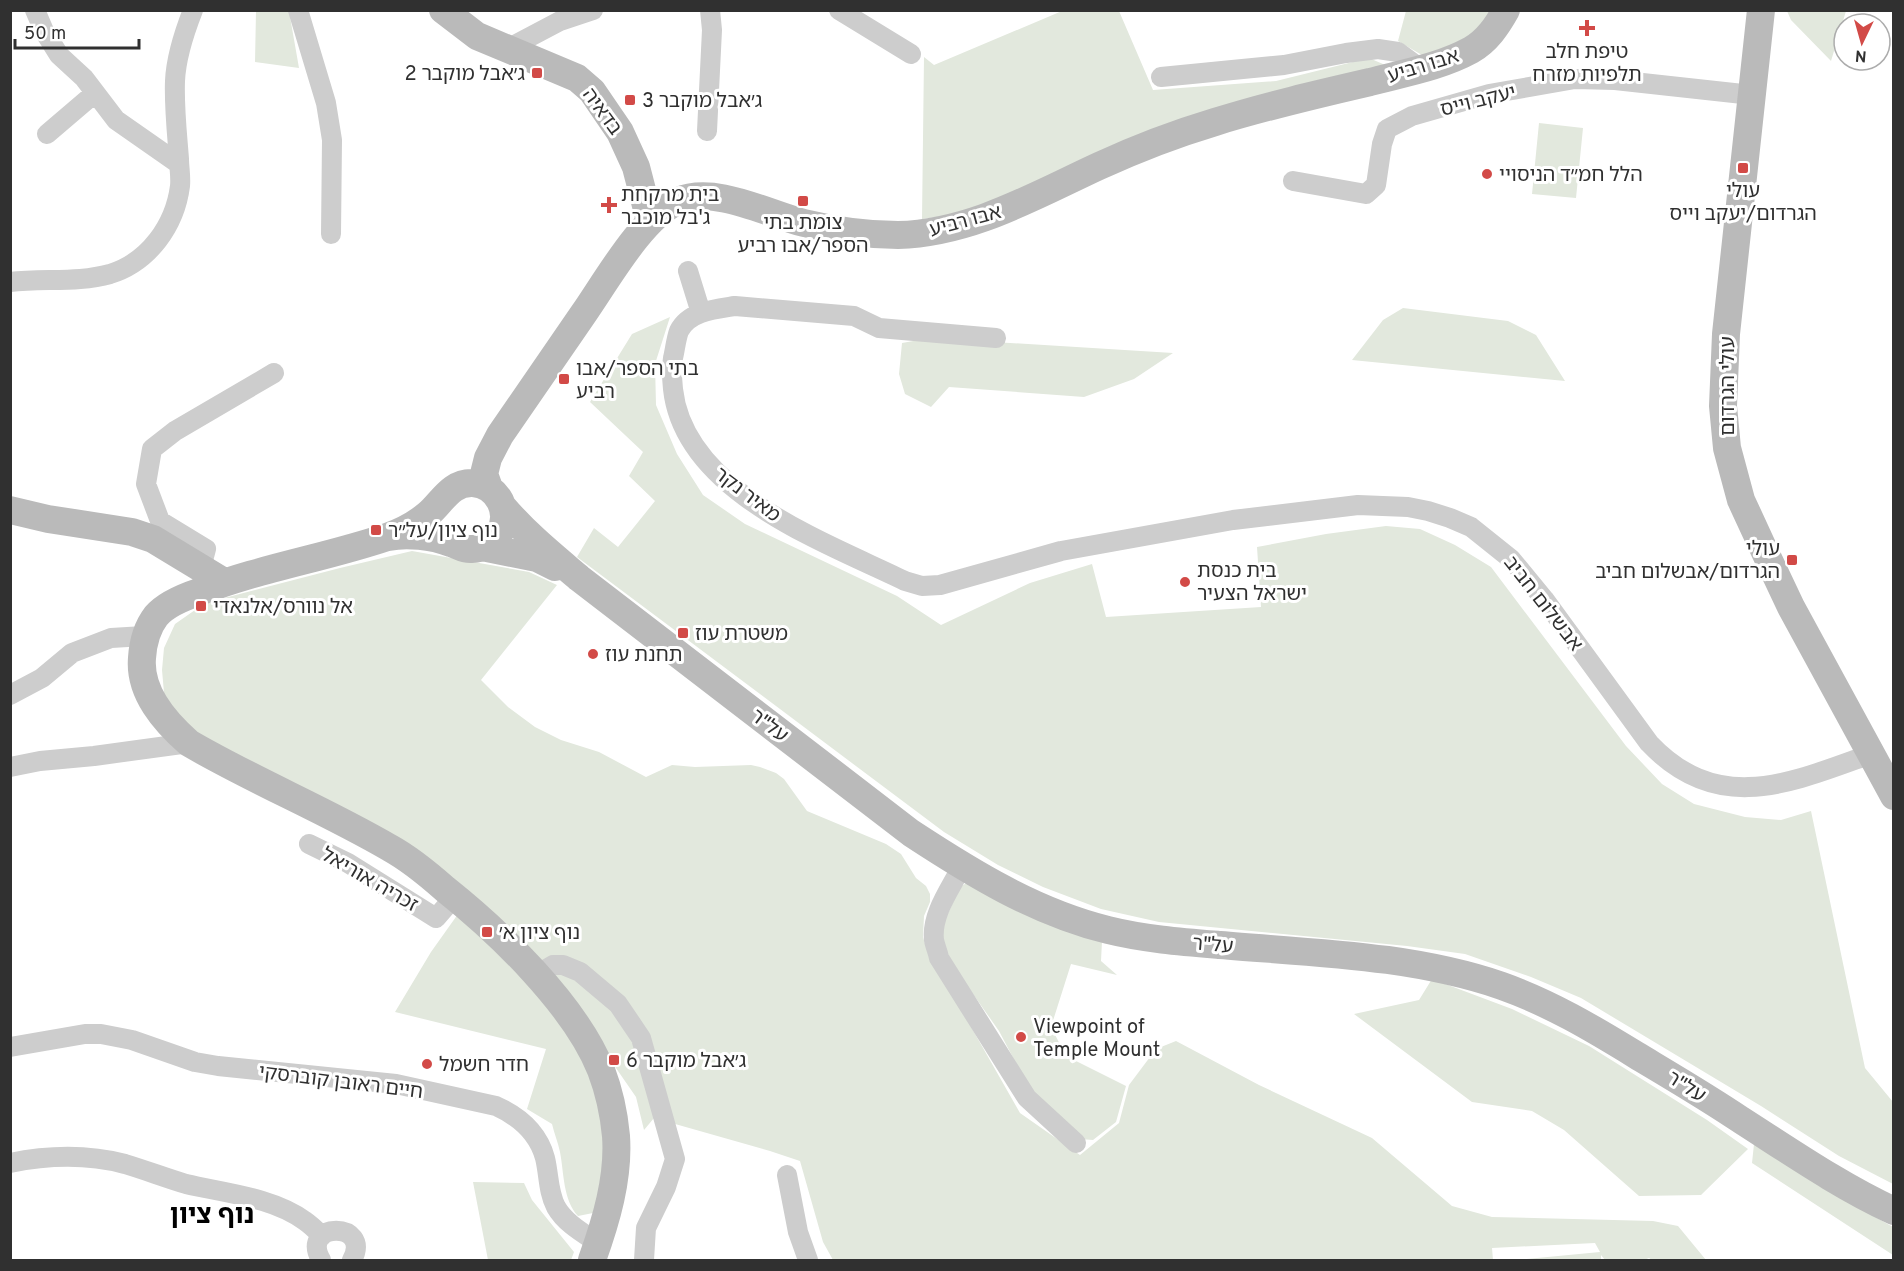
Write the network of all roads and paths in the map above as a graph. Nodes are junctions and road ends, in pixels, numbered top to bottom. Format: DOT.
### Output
graph roads {
  1 [pos="35,10"];
  2 [pos="193,10"];
  3 [pos="298,10"];
  4 [pos="443,10"];
  5 [pos="593,10"];
  6 [pos="710,10"];
  7 [pos="839,10"];
  8 [pos="1506,10"];
  9 [pos="1761,10"];
  10 [pos="507,50"];
  11 [pos="911,54"];
  12 [pos="1421,69"];
  13 [pos="1161,77"];
  14 [pos="94,93"];
  15 [pos="1752,96"];
  16 [pos="707,131"];
  17 [pos="47,134"];
  18 [pos="179,164"];
  19 [pos="1293,181"];
  20 [pos="650,221"];
  21 [pos="331,234"];
  22 [pos="688,271"];
  23 [pos="10,282"];
  24 [pos="701,313"];
  25 [pos="996,338"];
  26 [pos="274,373"];
  27 [pos="500,435"];
  28 [pos="447,496"];
  29 [pos="496,498"];
  30 [pos="10,510"];
  31 [pos="388,537"];
  32 [pos="451,543"];
  33 [pos="482,547"];
  34 [pos="1061,551"];
  35 [pos="213,575"];
  36 [pos="579,578"];
  37 [pos="144,636"];
  38 [pos="10,695"];
  39 [pos="189,743"];
  40 [pos="1871,754"];
  41 [pos="10,767"];
  42 [pos="1893,796"];
  43 [pos="309,844"];
  44 [pos="962,866"];
  45 [pos="455,896"];
  46 [pos="536,975"];
  47 [pos="10,1047"];
  48 [pos="1076,1143"];
  49 [pos="10,1163"];
  50 [pos="787,1175"];
  51 [pos="1893,1211"];
  52 [pos="322,1236"];
  53 [pos="595,1252"];
  54 [pos="321,1260"];
  55 [pos="352,1260"];
  56 [pos="644,1260"];
  57 [pos="808,1260"];
  1 -- 14 [label="street"];
  2 -- 18 [label="street"];
  3 -- 21 [label="street"];
  4 -- 10 [label="street, בדאיה"];
  5 -- 10 [label="street"];
  6 -- 16 [label="street"];
  7 -- 11 [label="street"];
  8 -- 12 [label="street, אבו רביע"];
  9 -- 15 [label="street, עולי הגרדום"];
  10 -- 20 [label="street, בדאיה"];
  12 -- 13 [label="street"];
  12 -- 20 [label="street, אבו רביע"];
  14 -- 17 [label="street"];
  14 -- 18 [label="street"];
  15 -- 19 [label="street, יעקב וייס"];
  15 -- 40 [label="street, עולי הגרדום"];
  18 -- 23 [label="street"];
  20 -- 27 [label="street, אבו רביע"];
  22 -- 24 [label="street"];
  24 -- 25 [label="street"];
  24 -- 34 [label="street, מאיר נקר"];
  26 -- 35 [label="street"];
  27 -- 28 [label="street, אבו רביע"];
  27 -- 29 [label="street, אבו רביע"];
  28 -- 29 [label="street"];
  28 -- 31 [label="street, אבו רביע"];
  28 -- 32 [label="street"];
  29 -- 33 [label="street"];
  29 -- 36 [label="street, על\"ר"];
  30 -- 35 [label="street"];
  31 -- 32 [label="street"];
  31 -- 35 [label="street"];
  32 -- 33 [label="street"];
  33 -- 36 [label="street, על\"ר"];
  34 -- 40 [label="street, אבשלום חביב"];
  35 -- 37 [label="street"];
  36 -- 44 [label="street, על\"ר"];
  37 -- 38 [label="street"];
  37 -- 39 [label="street"];
  39 -- 41 [label="street"];
  39 -- 45 [label="street"];
  40 -- 42 [label="street, עולי הגרדום"];
  43 -- 45 [label="street, זכריה אוריאל"];
  44 -- 48 [label="street"];
  44 -- 51 [label="street, על\"ר"];
  45 -- 46 [label="street"];
  46 -- 53 [label="street"];
  46 -- 56 [label="street"];
  47 -- 53 [label="street, חיים ראובן קוברסקי"];
  49 -- 52 [label="street"];
  50 -- 57 [label="street"];
  52 -- 54 [label="street"];
  52 -- 55 [label="street"];
}
